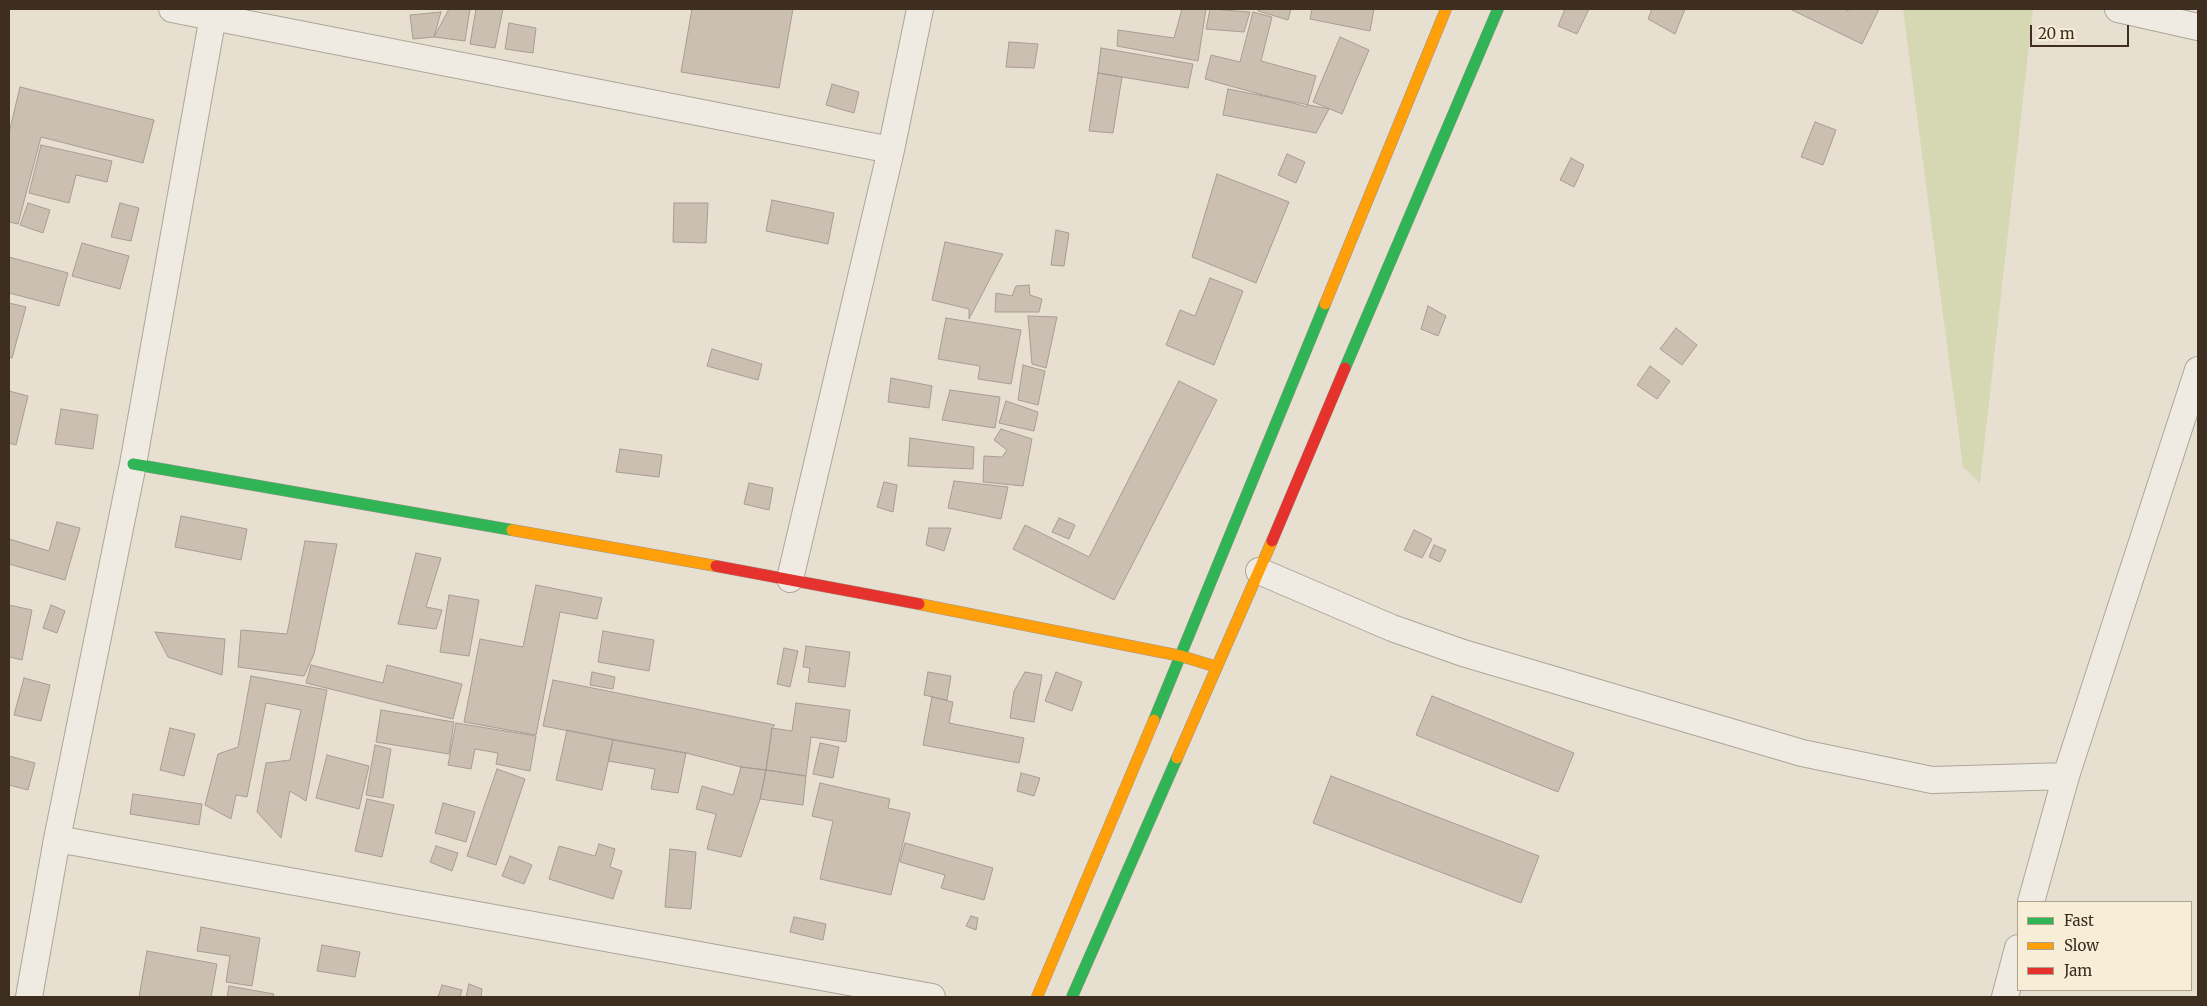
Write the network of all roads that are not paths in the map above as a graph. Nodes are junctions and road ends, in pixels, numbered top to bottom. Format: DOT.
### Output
graph roads {
  1 [pos="172,9"];
  2 [pos="920,9"];
  3 [pos="1446,9"];
  4 [pos="1498,9"];
  5 [pos="2118,9"];
  6 [pos="213,16"];
  7 [pos="2198,27"];
  8 [pos="891,150"];
  9 [pos="2198,370"];
  10 [pos="133,464"];
  11 [pos="1259,571"];
  12 [pos="790,580"];
  13 [pos="1181,656"];
  14 [pos="1217,667"];
  15 [pos="2066,776"];
  16 [pos="56,839"];
  17 [pos="2031,901"];
  18 [pos="2017,952"];
  19 [pos="29,997"];
  20 [pos="932,997"];
  21 [pos="1036,997"];
  22 [pos="1072,997"];
  23 [pos="2005,997"];
  1 -- 6 [label="street"];
  2 -- 8 [label="street"];
  3 -- 13 [label="street"];
  4 -- 11 [label="street"];
  5 -- 7 [label="street"];
  6 -- 8 [label="street"];
  6 -- 10 [label="street"];
  8 -- 12 [label="street"];
  9 -- 15 [label="street"];
  10 -- 12 [label="street"];
  10 -- 16 [label="street"];
  11 -- 14 [label="street"];
  11 -- 15 [label="street"];
  12 -- 13 [label="street"];
  13 -- 14 [label="street"];
  13 -- 21 [label="street"];
  14 -- 22 [label="street"];
  15 -- 17 [label="street"];
  16 -- 19 [label="street"];
  16 -- 20 [label="street"];
  18 -- 23 [label="street"];
}
